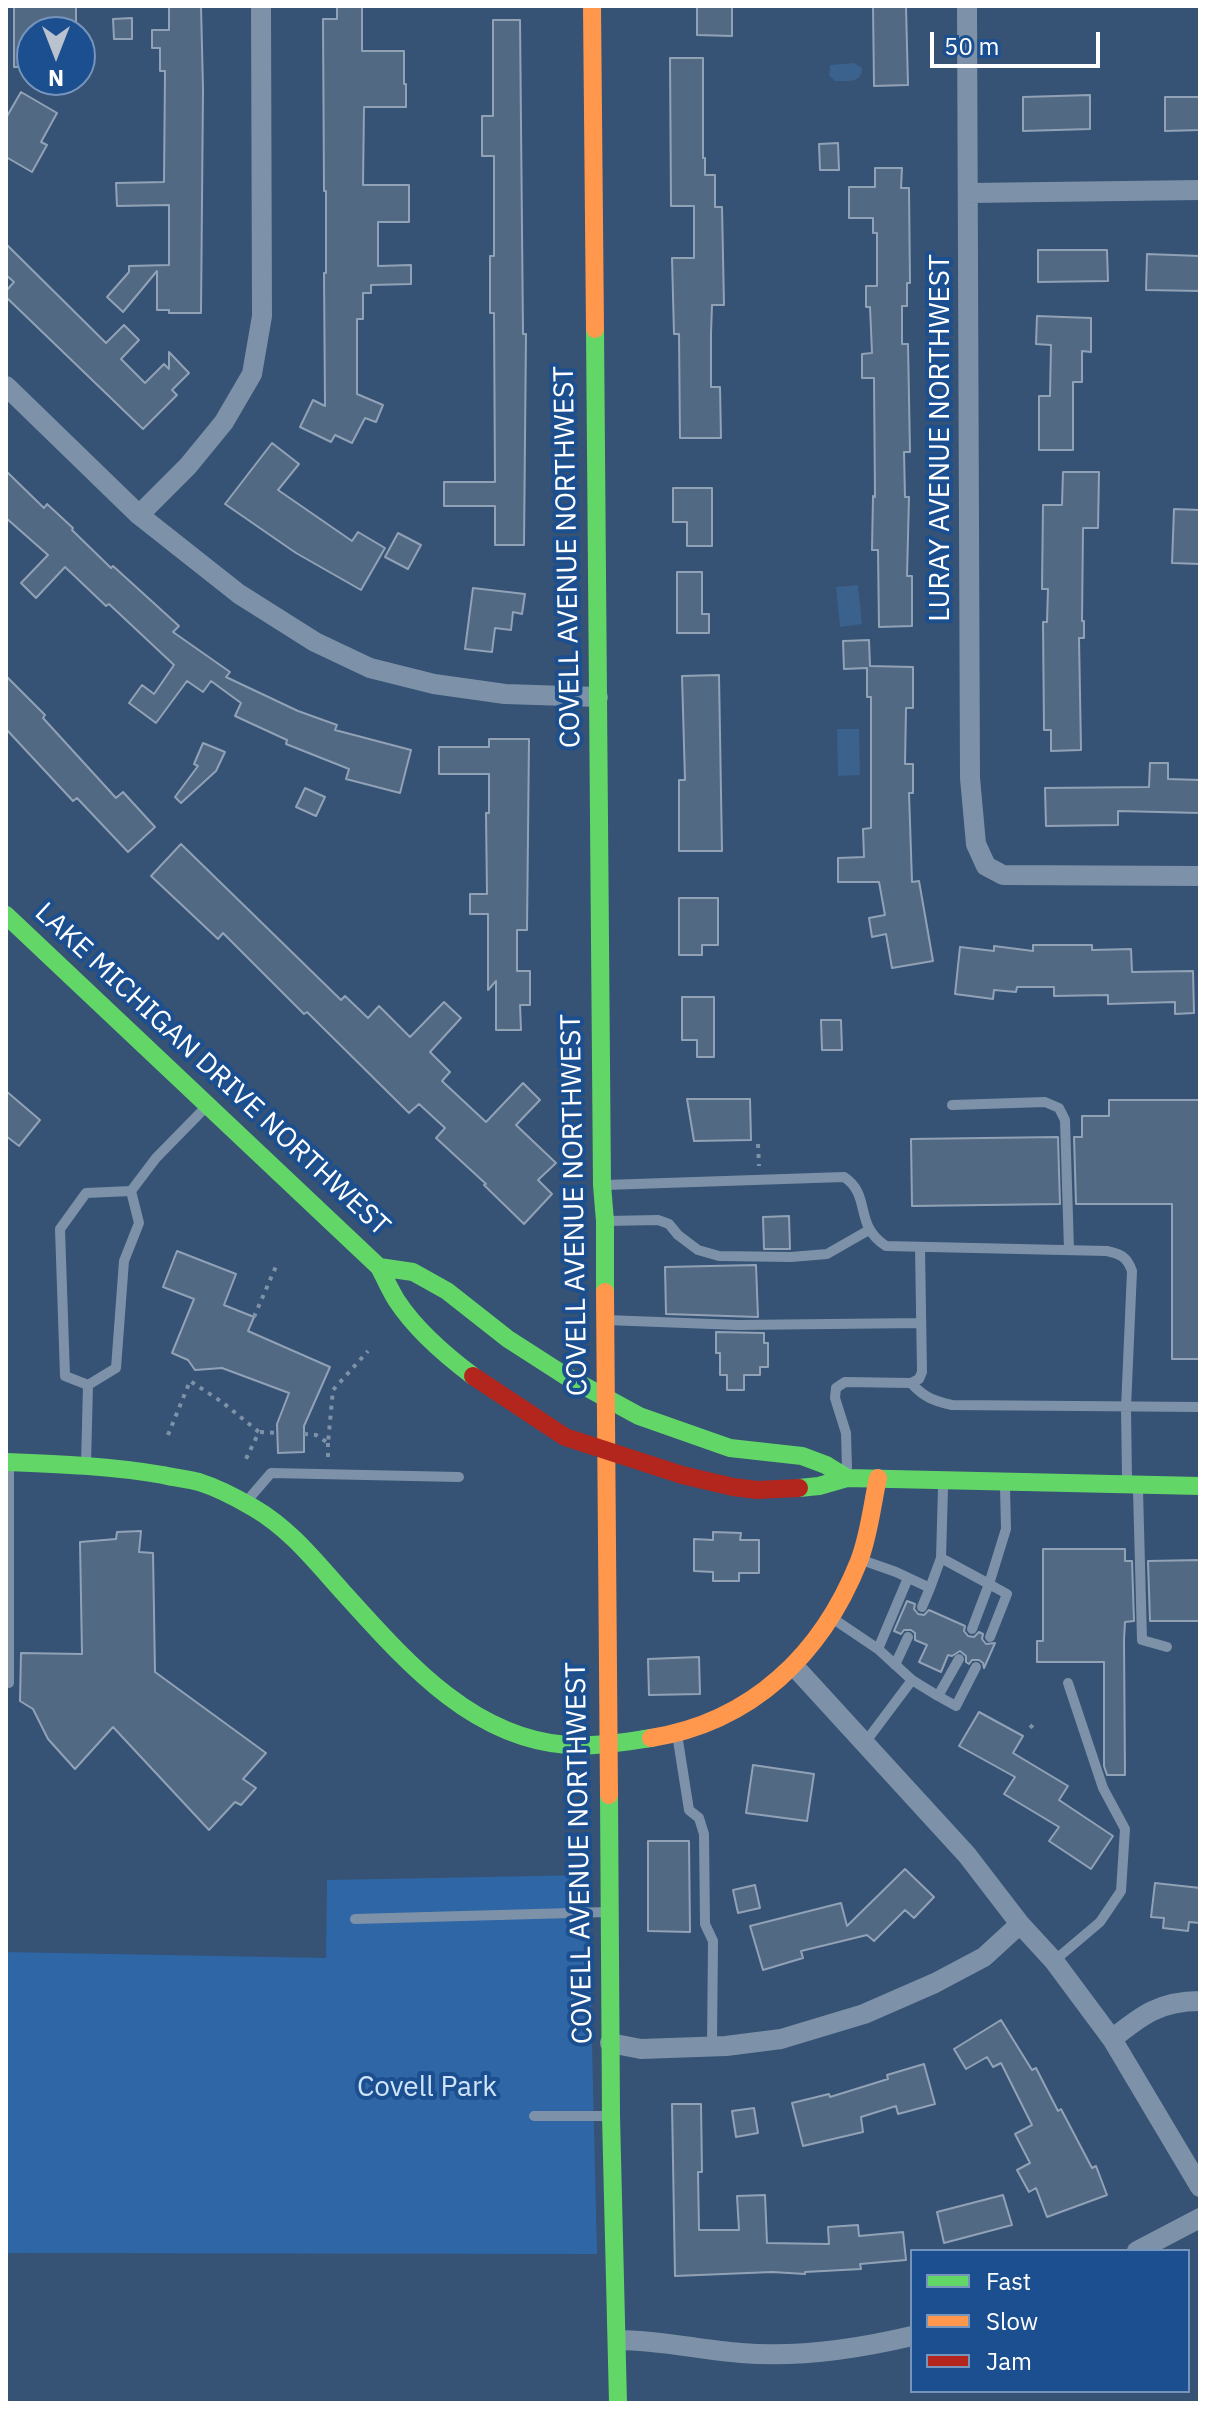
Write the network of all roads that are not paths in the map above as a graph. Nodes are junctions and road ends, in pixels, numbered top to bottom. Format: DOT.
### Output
graph roads {
  1 [pos="261,6"];
  2 [pos="592,6"];
  3 [pos="967,6"];
  4 [pos="1200,190"];
  5 [pos="969,193"];
  6 [pos="6,386"];
  7 [pos="139,515"];
  8 [pos="598,697"];
  9 [pos="1200,876"];
  10 [pos="6,915"];
  11 [pos="208,1105"];
  12 [pos="952,1105"];
  13 [pos="602,1185"];
  14 [pos="131,1191"];
  15 [pos="605,1221"];
  16 [pos="869,1230"];
  17 [pos="920,1248"];
  18 [pos="1069,1250"];
  19 [pos="379,1267"];
  20 [pos="604,1320"];
  21 [pos="921,1323"];
  22 [pos="911,1383"];
  23 [pos="88,1385"];
  24 [pos="605,1398"];
  25 [pos="1200,1407"];
  26 [pos="1126,1408"];
  27 [pos="605,1451"];
  28 [pos="8,1462"];
  29 [pos="86,1466"];
  30 [pos="459,1477"];
  31 [pos="847,1478"];
  32 [pos="878,1478"];
  33 [pos="943,1479"];
  34 [pos="1005,1481"];
  35 [pos="1133,1484"];
  36 [pos="1200,1486"];
  37 [pos="244,1503"];
  38 [pos="941,1558"];
  39 [pos="860,1559"];
  40 [pos="908,1578"];
  41 [pos="989,1584"];
  42 [pos="930,1588"];
  43 [pos="922,1607"];
  44 [pos="832,1619"];
  45 [pos="972,1629"];
  46 [pos="908,1637"];
  47 [pos="990,1637"];
  48 [pos="1167,1647"];
  49 [pos="878,1649"];
  50 [pos="959,1659"];
  51 [pos="895,1665"];
  52 [pos="794,1666"];
  53 [pos="976,1667"];
  54 [pos="912,1680"];
  55 [pos="9,1683"];
  56 [pos="1068,1683"];
  57 [pos="938,1696"];
  58 [pos="677,1732"];
  59 [pos="864,1744"];
  60 [pos="607,1745"];
  61 [pos="609,1912"];
  62 [pos="355,1919"];
  63 [pos="1020,1924"];
  64 [pos="1054,1961"];
  65 [pos="1200,2001"];
  66 [pos="1112,2039"];
  67 [pos="610,2043"];
  68 [pos="712,2046"];
  69 [pos="534,2116"];
  70 [pos="611,2116"];
  71 [pos="1200,2187"];
  72 [pos="1200,2218"];
  73 [pos="1141,2249"];
  74 [pos="910,2336"];
  75 [pos="618,2340"];
  76 [pos="618,2403"];
  1 -- 7 [label="street"];
  2 -- 8 [label="main road, COVELL AVENUE NORTHWEST"];
  3 -- 5 [label="street, LURAY AVENUE NORTHWEST"];
  4 -- 5 [label="street"];
  5 -- 9 [label="street, LURAY AVENUE NORTHWEST"];
  6 -- 7 [label="street"];
  7 -- 8 [label="street"];
  8 -- 13 [label="main road, COVELL AVENUE NORTHWEST"];
  10 -- 11 [label="main road, LAKE MICHIGAN DRIVE NORTHWEST"];
  11 -- 14 [label="lane"];
  11 -- 19 [label="main road, LAKE MICHIGAN DRIVE NORTHWEST"];
  12 -- 18 [label="lane"];
  13 -- 15 [label="main road, COVELL AVENUE NORTHWEST"];
  13 -- 16 [label="lane"];
  14 -- 23 [label="lane"];
  14 -- 23 [label="lane"];
  15 -- 16 [label="lane"];
  15 -- 20 [label="main road, COVELL AVENUE NORTHWEST"];
  16 -- 17 [label="lane"];
  17 -- 18 [label="lane"];
  17 -- 21 [label="lane"];
  18 -- 26 [label="lane"];
  19 -- 24 [label="main road, LAKE MICHIGAN DRIVE NORTHWEST"];
  19 -- 27 [label="main road, LAKE MICHIGAN DRIVE NORTHWEST"];
  20 -- 21 [label="lane"];
  20 -- 24 [label="main road, COVELL AVENUE NORTHWEST"];
  21 -- 22 [label="lane"];
  22 -- 26 [label="lane"];
  22 -- 31 [label="lane"];
  23 -- 29 [label="lane"];
  24 -- 27 [label="main road, COVELL AVENUE NORTHWEST"];
  24 -- 31 [label="main road, LAKE MICHIGAN DRIVE NORTHWEST"];
  25 -- 26 [label="lane"];
  26 -- 35 [label="lane"];
  27 -- 31 [label="main road, LAKE MICHIGAN DRIVE NORTHWEST"];
  27 -- 60 [label="main road, COVELL AVENUE NORTHWEST"];
  28 -- 29 [label="main road"];
  28 -- 55 [label="lane"];
  29 -- 37 [label="main road"];
  30 -- 37 [label="lane"];
  31 -- 32 [label="main road, LAKE MICHIGAN DRIVE NORTHWEST"];
  32 -- 33 [label="main road, LAKE MICHIGAN DRIVE NORTHWEST"];
  32 -- 39 [label="main road"];
  33 -- 34 [label="main road, LAKE MICHIGAN DRIVE NORTHWEST"];
  33 -- 38 [label="lane"];
  34 -- 35 [label="main road, LAKE MICHIGAN DRIVE NORTHWEST"];
  34 -- 41 [label="lane"];
  35 -- 36 [label="main road, LAKE MICHIGAN DRIVE NORTHWEST"];
  35 -- 48 [label="lane"];
  37 -- 60 [label="main road"];
  38 -- 41 [label="lane"];
  38 -- 42 [label="lane"];
  39 -- 40 [label="lane"];
  39 -- 44 [label="main road"];
  40 -- 42 [label="lane"];
  40 -- 49 [label="lane"];
  41 -- 45 [label="lane"];
  41 -- 47 [label="lane"];
  42 -- 43 [label="lane"];
  44 -- 49 [label="lane"];
  44 -- 52 [label="main road"];
  46 -- 51 [label="lane"];
  49 -- 51 [label="lane"];
  50 -- 57 [label="lane"];
  51 -- 54 [label="lane"];
  52 -- 58 [label="main road"];
  52 -- 59 [label="street"];
  53 -- 57 [label="lane"];
  54 -- 57 [label="lane"];
  54 -- 59 [label="lane"];
  56 -- 64 [label="lane"];
  58 -- 60 [label="main road"];
  58 -- 68 [label="lane"];
  59 -- 63 [label="street"];
  60 -- 61 [label="main road, COVELL AVENUE NORTHWEST"];
  61 -- 62 [label="lane"];
  61 -- 67 [label="main road, COVELL AVENUE NORTHWEST"];
  63 -- 64 [label="street"];
  63 -- 68 [label="street"];
  64 -- 66 [label="street"];
  65 -- 66 [label="street"];
  66 -- 71 [label="street"];
  67 -- 68 [label="street"];
  67 -- 70 [label="main road, COVELL AVENUE NORTHWEST"];
  69 -- 70 [label="lane"];
  70 -- 75 [label="main road, COVELL AVENUE NORTHWEST"];
  72 -- 73 [label="street"];
  74 -- 75 [label="street"];
  75 -- 76 [label="main road, COVELL AVENUE NORTHWEST"];
}
